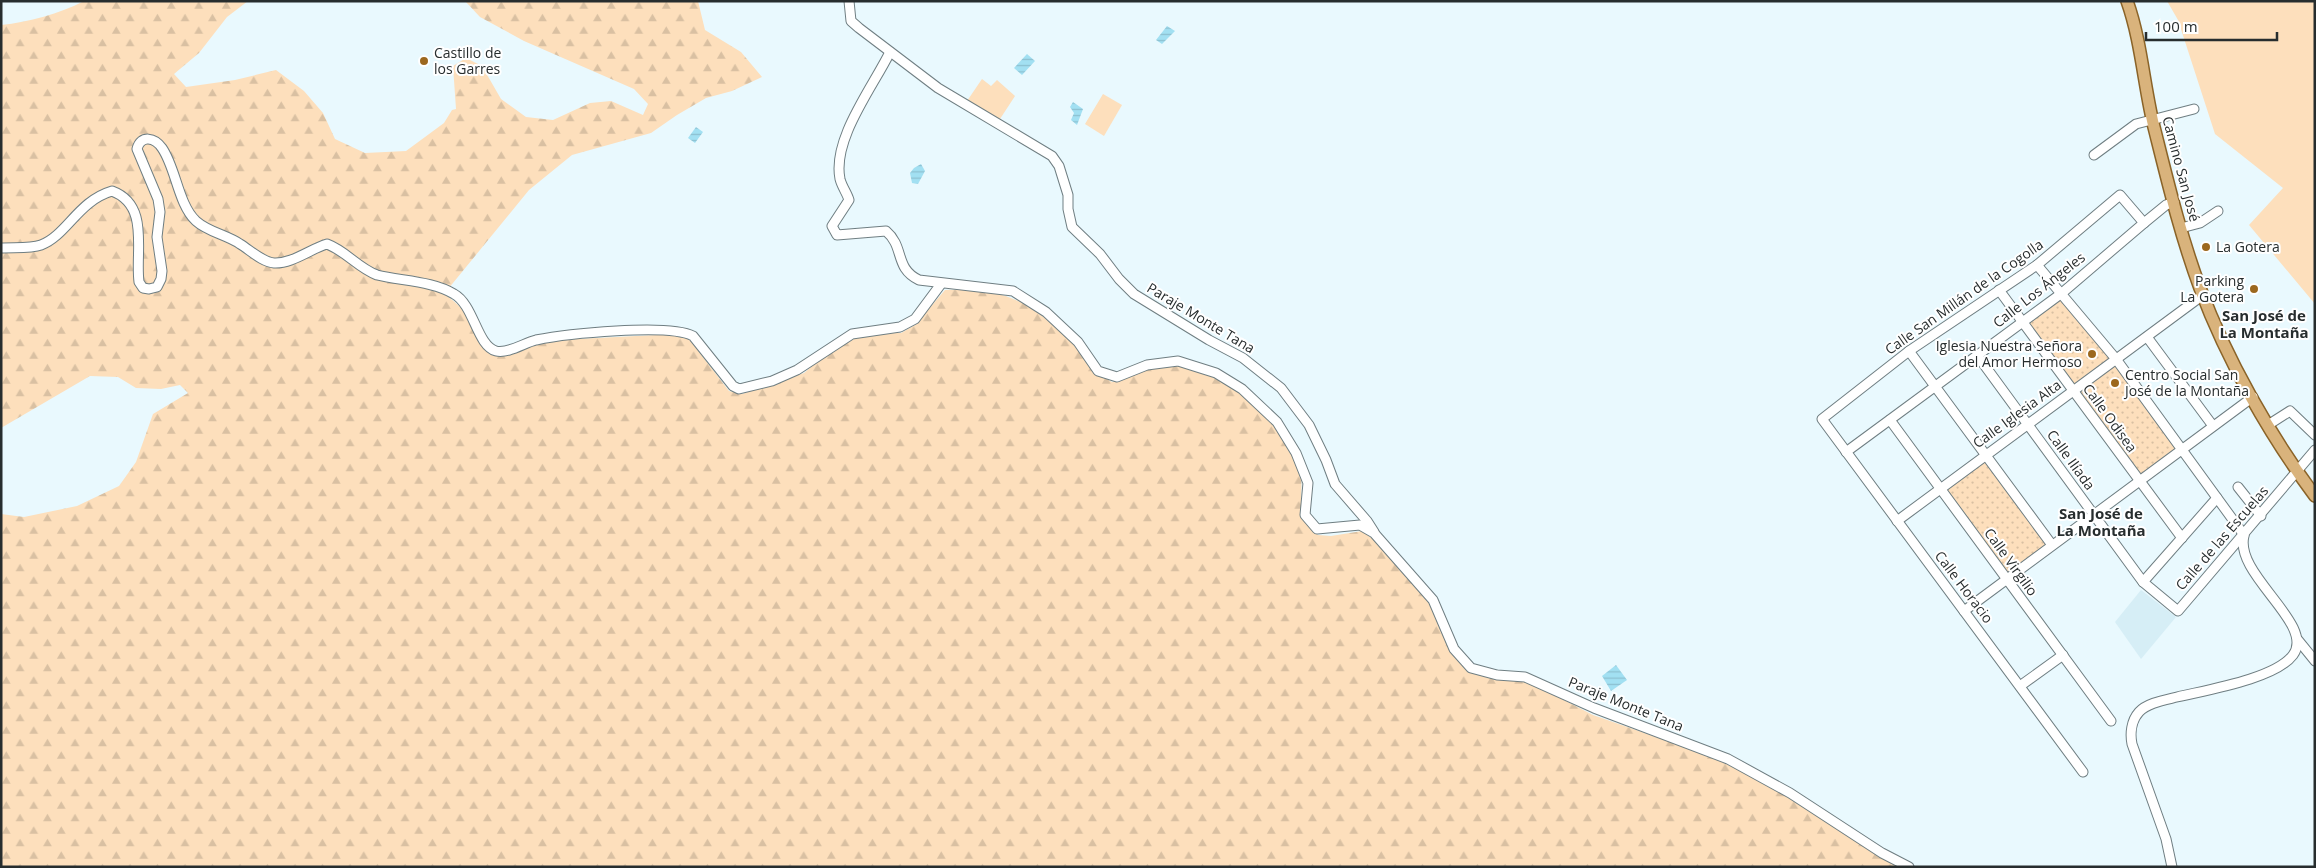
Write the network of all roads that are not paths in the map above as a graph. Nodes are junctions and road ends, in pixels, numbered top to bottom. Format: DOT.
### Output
graph roads {
  1 [pos="849,1"];
  2 [pos="2127,1"];
  3 [pos="890,52"];
  4 [pos="2194,109"];
  5 [pos="2152,119"];
  6 [pos="2094,155"];
  7 [pos="2174,202"];
  8 [pos="2218,211"];
  9 [pos="2144,223"];
  10 [pos="2181,228"];
  11 [pos="1,248"];
  12 [pos="2037,265"];
  13 [pos="941,284"];
  14 [pos="1999,290"];
  15 [pos="2062,293"];
  16 [pos="2203,295"];
  17 [pos="2022,322"];
  18 [pos="2146,337"];
  19 [pos="1909,351"];
  20 [pos="1977,355"];
  21 [pos="2116,359"];
  22 [pos="1935,386"];
  23 [pos="2073,390"];
  24 [pos="2253,398"];
  25 [pos="1822,419"];
  26 [pos="1890,420"];
  27 [pos="2028,424"];
  28 [pos="2268,425"];
  29 [pos="2213,426"];
  30 [pos="2315,435"];
  31 [pos="2181,449"];
  32 [pos="2315,450"];
  33 [pos="1846,452"];
  34 [pos="1986,455"];
  35 [pos="2296,471"];
  36 [pos="2139,480"];
  37 [pos="2238,487"];
  38 [pos="1940,488"];
  39 [pos="2315,496"];
  40 [pos="2217,498"];
  41 [pos="2094,514"];
  42 [pos="2260,516"];
  43 [pos="1897,520"];
  44 [pos="1374,533"];
  45 [pos="2244,535"];
  46 [pos="2182,538"];
  47 [pos="2052,545"];
  48 [pos="2007,579"];
  49 [pos="2144,582"];
  50 [pos="1964,610"];
  51 [pos="2298,640"];
  52 [pos="2063,655"];
  53 [pos="2315,661"];
  54 [pos="2020,686"];
  55 [pos="2111,721"];
  56 [pos="2083,772"];
  57 [pos="1909,867"];
  58 [pos="2172,867"];
  1 -- 3 [label="street, Paraje Monte Tana"];
  2 -- 5 [label="main road, Camino San José"];
  3 -- 13 [label="street"];
  3 -- 44 [label="street, Paraje Monte Tana"];
  4 -- 5 [label="street"];
  5 -- 6 [label="street"];
  5 -- 7 [label="main road, Camino San José"];
  7 -- 9 [label="street, Calle Los Ángeles"];
  7 -- 10 [label="main road, Camino San José"];
  8 -- 10 [label="street"];
  9 -- 12 [label="street, Calle San Millán de la Cogolla"];
  9 -- 15 [label="street, Calle Los Ángeles"];
  10 -- 16 [label="main road, Camino San José"];
  11 -- 13 [label="street"];
  12 -- 14 [label="street, Calle San Millán de la Cogolla"];
  12 -- 15 [label="street"];
  13 -- 44 [label="street"];
  14 -- 17 [label="street, Calle Odisea"];
  14 -- 19 [label="street, Calle San Millán de la Cogolla"];
  15 -- 17 [label="street, Calle Los Ángeles"];
  15 -- 21 [label="street"];
  16 -- 18 [label="street, Calle Iglesia Alta"];
  16 -- 24 [label="main road, Camino San José"];
  17 -- 20 [label="street, Calle Los Ángeles"];
  17 -- 23 [label="street, Calle Odisea"];
  18 -- 21 [label="street, Calle Iglesia Alta"];
  18 -- 29 [label="street"];
  19 -- 22 [label="street"];
  19 -- 25 [label="street, Calle San Millán de la Cogolla"];
  20 -- 22 [label="street, Calle Los Ángeles"];
  20 -- 27 [label="street, Calle Ilíada"];
  21 -- 23 [label="street, Calle Iglesia Alta"];
  21 -- 31 [label="street"];
  22 -- 26 [label="street, Calle Los Ángeles"];
  22 -- 34 [label="street"];
  23 -- 27 [label="street, Calle Iglesia Alta"];
  23 -- 36 [label="street, Calle Odisea"];
  24 -- 28 [label="main road, Camino San José"];
  24 -- 29 [label="street"];
  25 -- 33 [label="street, Calle Horacio"];
  26 -- 33 [label="street, Calle Los Ángeles"];
  26 -- 38 [label="street, Calle Virgilio"];
  27 -- 34 [label="street, Calle Iglesia Alta"];
  27 -- 41 [label="street, Calle Ilíada"];
  28 -- 30 [label="street"];
  28 -- 35 [label="main road, Camino San José"];
  29 -- 31 [label="street"];
  31 -- 36 [label="street"];
  31 -- 40 [label="street"];
  32 -- 35 [label="street, Calle de las Escuelas"];
  33 -- 43 [label="street, Calle Horacio"];
  34 -- 38 [label="street, Calle Iglesia Alta"];
  34 -- 47 [label="street"];
  35 -- 39 [label="main road, Camino San José"];
  35 -- 42 [label="street, Calle de las Escuelas"];
  36 -- 41 [label="street"];
  36 -- 46 [label="street, Calle Odisea"];
  37 -- 42 [label="street"];
  38 -- 43 [label="street, Calle Iglesia Alta"];
  38 -- 48 [label="street, Calle Virgilio"];
  40 -- 45 [label="street"];
  40 -- 46 [label="street"];
  41 -- 47 [label="street"];
  41 -- 49 [label="street, Calle Ilíada"];
  42 -- 45 [label="street, Calle de las Escuelas"];
  43 -- 50 [label="street, Calle Horacio"];
  44 -- 57 [label="street, Paraje Monte Tana"];
  45 -- 49 [label="street, Calle de las Escuelas"];
  45 -- 51 [label="street"];
  46 -- 49 [label="street"];
  47 -- 48 [label="street"];
  48 -- 50 [label="street"];
  48 -- 52 [label="street, Calle Virgilio"];
  50 -- 54 [label="street, Calle Horacio"];
  51 -- 53 [label="street"];
  51 -- 58 [label="street"];
  52 -- 54 [label="street"];
  52 -- 55 [label="street, Calle Virgilio"];
  54 -- 56 [label="street, Calle Horacio"];
}
